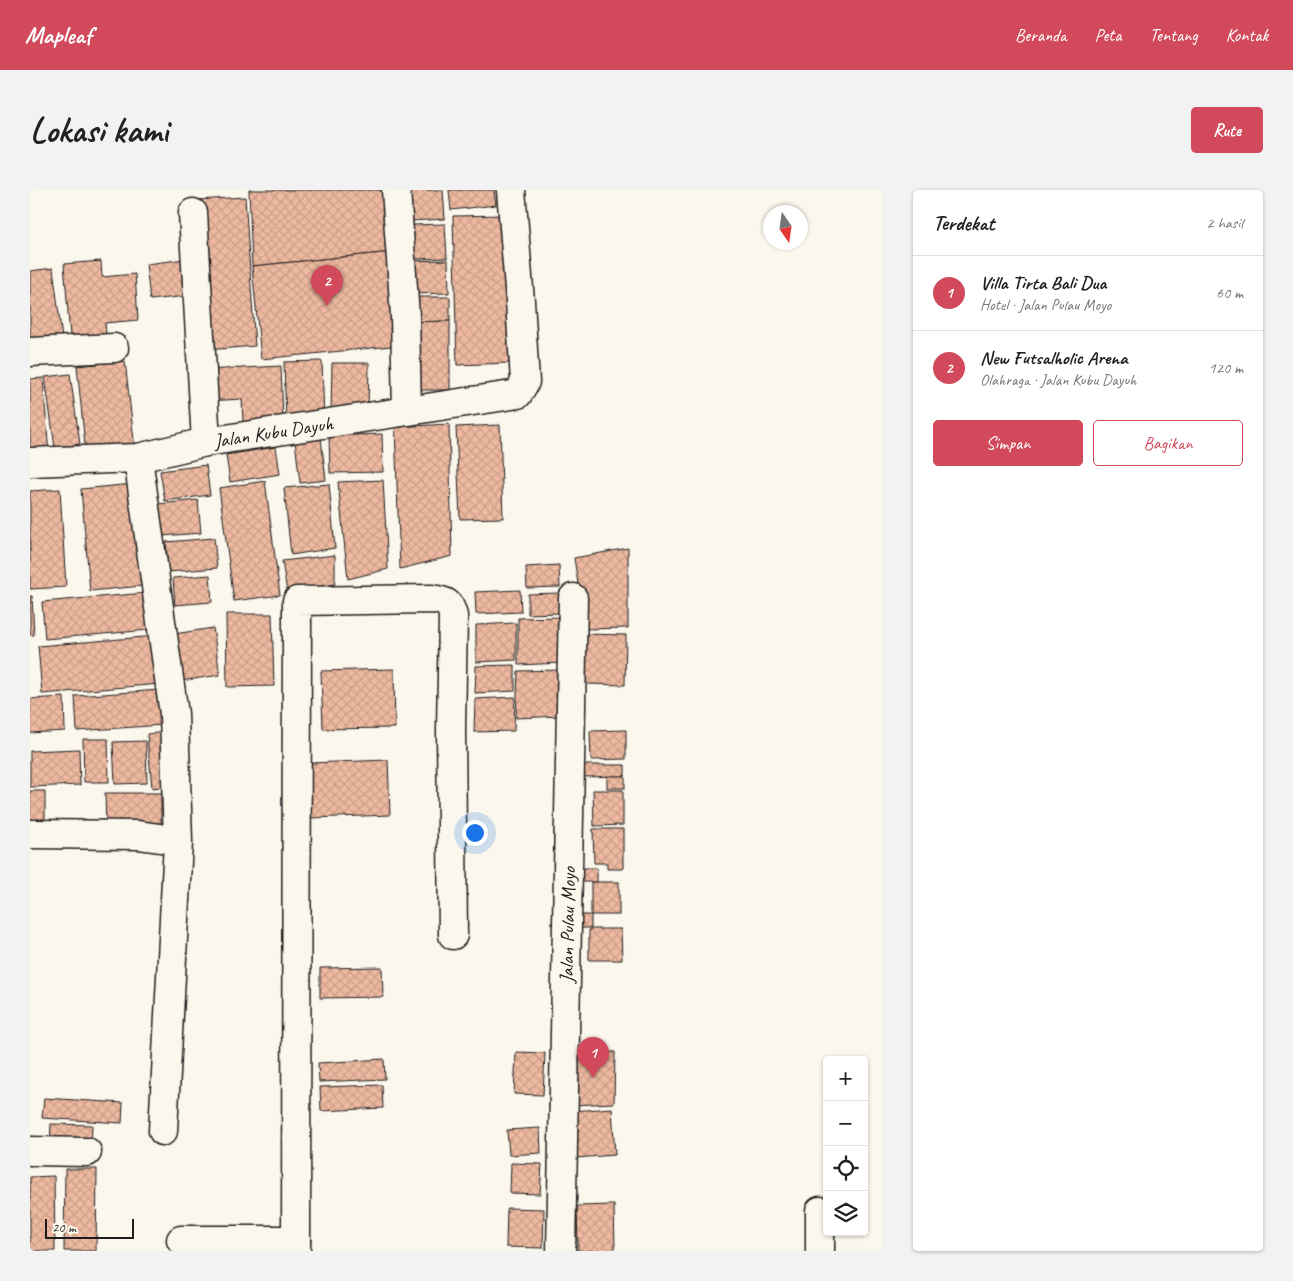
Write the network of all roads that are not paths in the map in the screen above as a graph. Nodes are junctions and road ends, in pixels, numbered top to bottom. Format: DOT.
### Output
graph roads {
  1 [pos="396,190"];
  2 [pos="511,190"];
  3 [pos="193,213"];
  4 [pos="114,348"];
  5 [pos="30,352"];
  6 [pos="406,411"];
  7 [pos="206,442"];
  8 [pos="138,458"];
  9 [pos="30,462"];
  10 [pos="573,598"];
  11 [pos="30,834"];
  12 [pos="167,839"];
  13 [pos="453,935"];
  14 [pos="163,1131"];
  15 [pos="30,1151"];
  16 [pos="87,1152"];
  17 [pos="820,1211"];
  18 [pos="181,1240"];
  19 [pos="296,1245"];
  20 [pos="561,1251"];
  21 [pos="820,1251"];
  1 -- 6 [label="street"];
  2 -- 6 [label="street, Jalan Kubu Dayuh"];
  3 -- 7 [label="street"];
  4 -- 5 [label="street"];
  6 -- 7 [label="street, Jalan Kubu Dayuh"];
  7 -- 8 [label="street, Jalan Kubu Dayuh"];
  8 -- 9 [label="street, Jalan Kubu Dayuh"];
  8 -- 14 [label="street"];
  10 -- 20 [label="street, Jalan Pulau Moyo"];
  11 -- 12 [label="street"];
  13 -- 19 [label="street"];
  15 -- 16 [label="street"];
  17 -- 21 [label="street"];
  18 -- 19 [label="street"];
}
